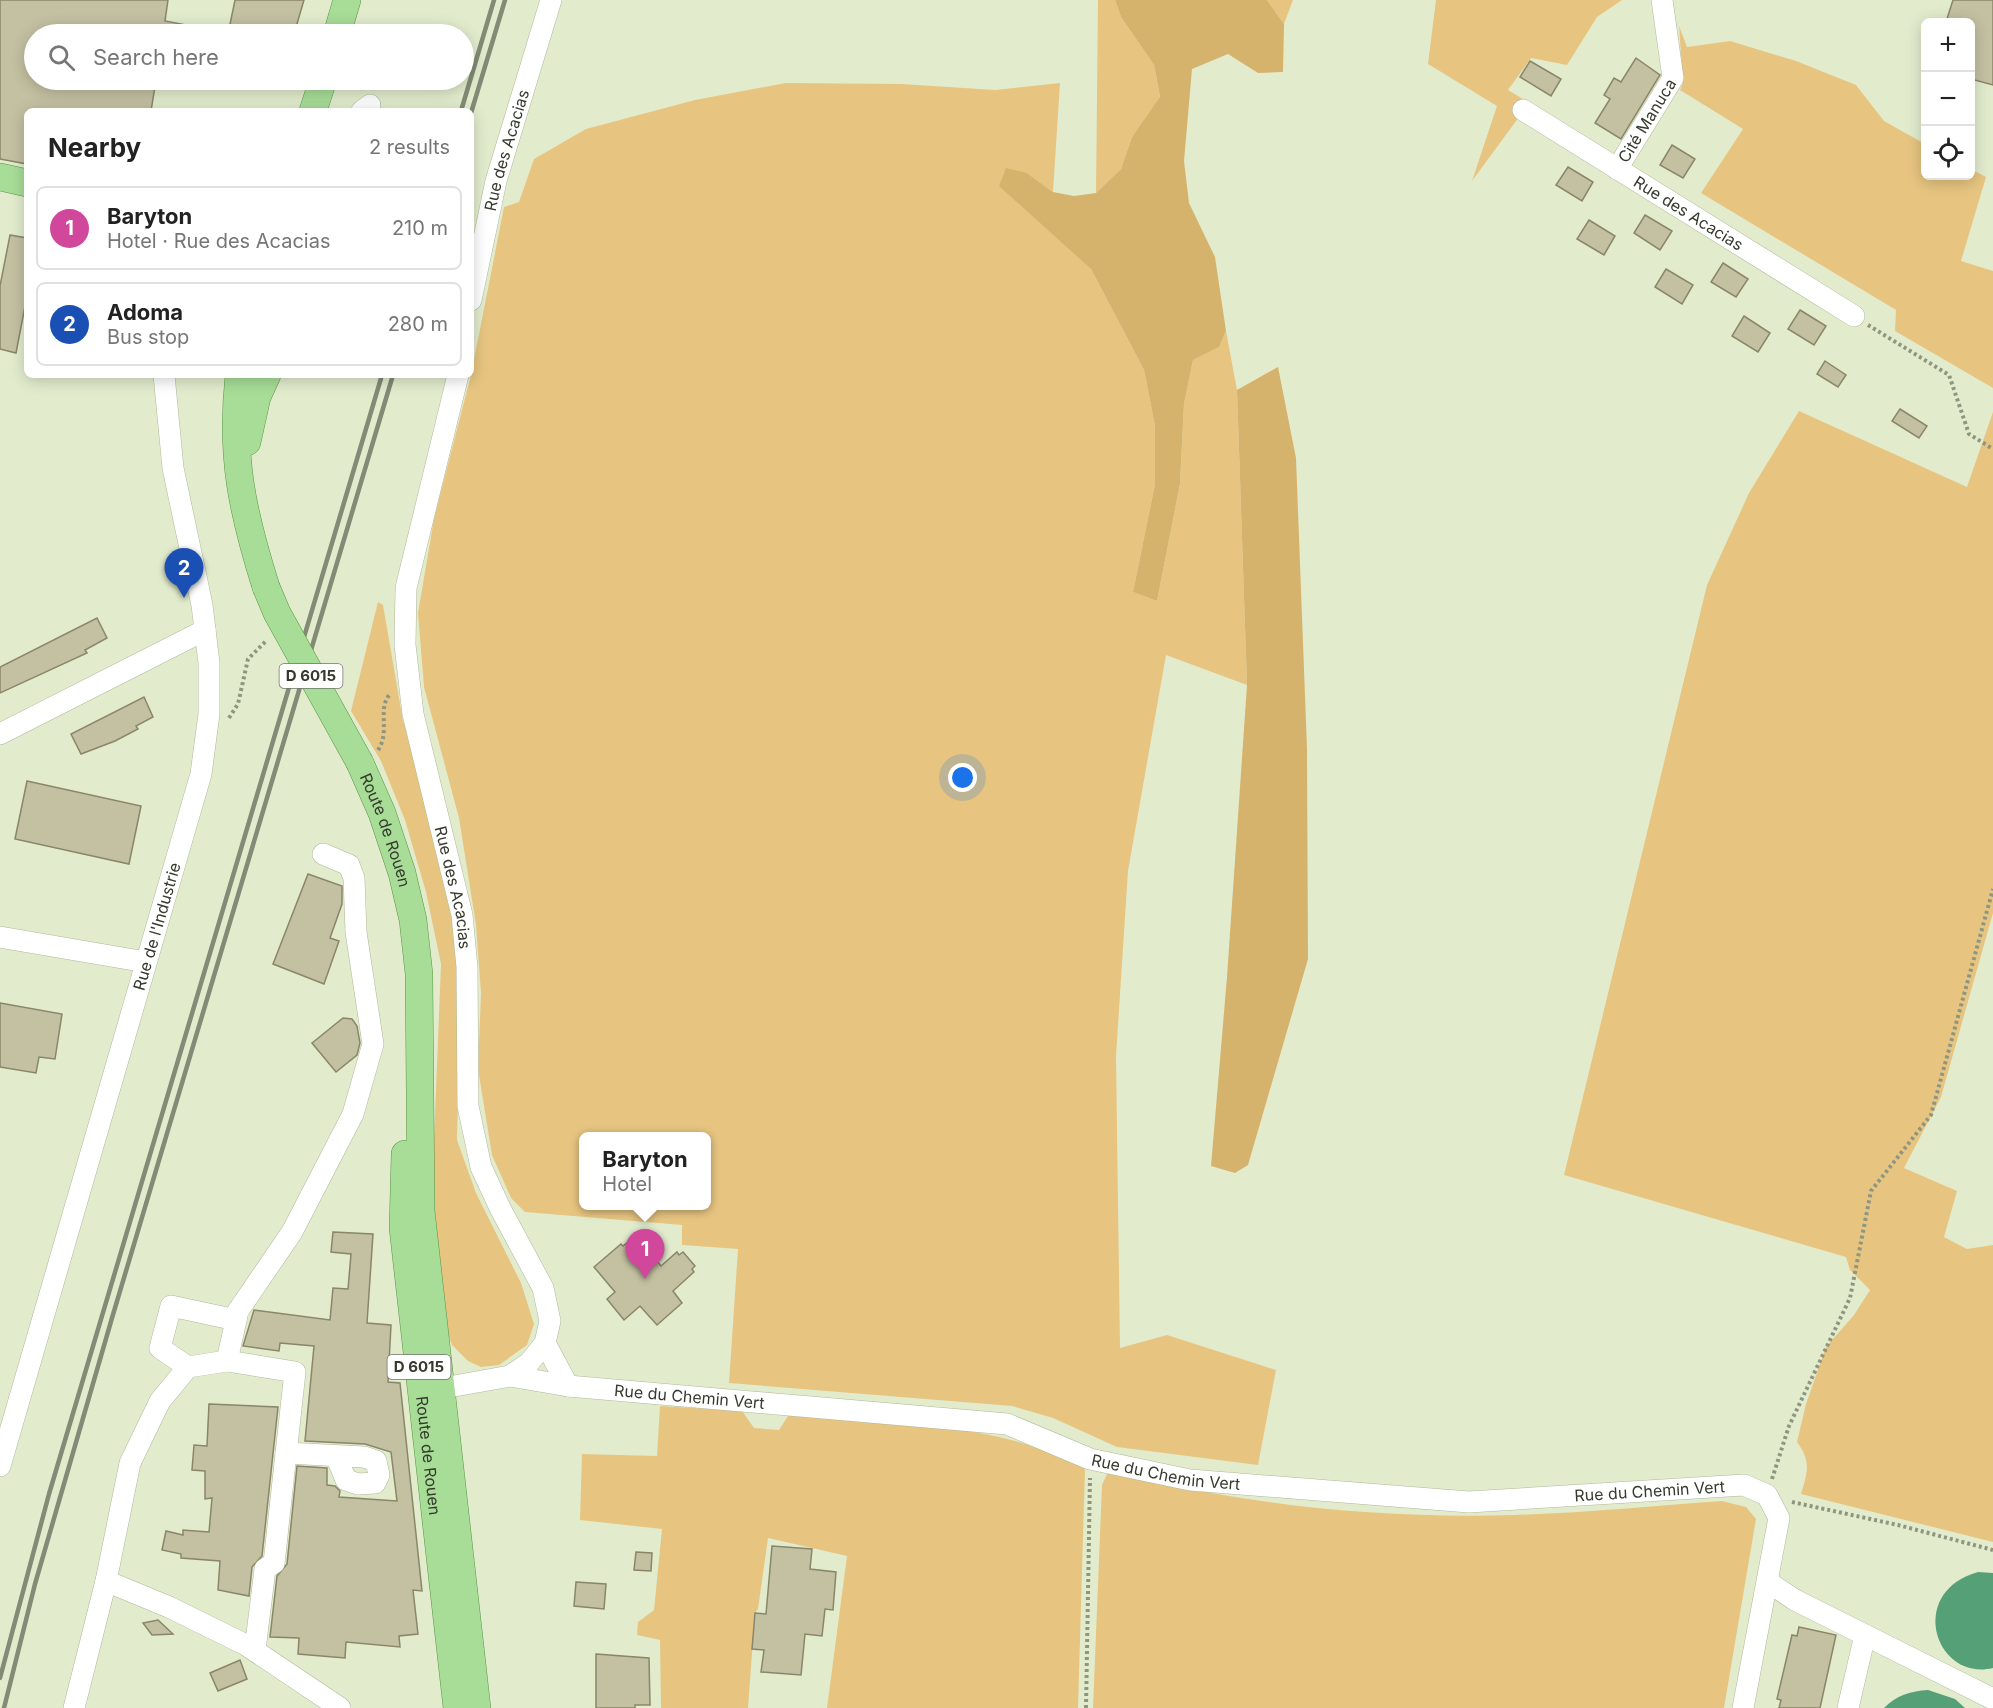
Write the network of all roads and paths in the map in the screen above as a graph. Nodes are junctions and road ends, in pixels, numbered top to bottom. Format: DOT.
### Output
graph roads {
  1 [pos="347,0"];
  2 [pos="551,0"];
  3 [pos="1662,0"];
  4 [pos="340,24"];
  5 [pos="320,90"];
  6 [pos="314,108"];
  7 [pos="1523,110"];
  8 [pos="1617,169"];
  9 [pos="0,177"];
  10 [pos="24,182"];
  11 [pos="474,286"];
  12 [pos="1854,316"];
  13 [pos="164,378"];
  14 [pos="239,378"];
  15 [pos="266,378"];
  16 [pos="457,378"];
  17 [pos="1993,449"];
  18 [pos="238,481"];
  19 [pos="205,630"];
  20 [pos="266,635"];
  21 [pos="383,705"];
  22 [pos="226,723"];
  23 [pos="0,734"];
  24 [pos="366,760"];
  25 [pos="323,854"];
  26 [pos="1993,889"];
  27 [pos="0,937"];
  28 [pos="146,962"];
  29 [pos="236,1320"];
  30 [pos="545,1343"];
  31 [pos="227,1361"];
  32 [pos="188,1367"];
  33 [pos="510,1376"];
  34 [pos="568,1386"];
  35 [pos="432,1390"];
  36 [pos="286,1453"];
  37 [pos="336,1456"];
  38 [pos="1090,1459"];
  39 [pos="0,1466"];
  40 [pos="1767,1495"];
  41 [pos="1993,1550"];
  42 [pos="106,1581"];
  43 [pos="1768,1581"];
  44 [pos="454,1587"];
  45 [pos="1864,1635"];
  46 [pos="255,1650"];
  47 [pos="1991,1702"];
  48 [pos="74,1708"];
  49 [pos="340,1708"];
  50 [pos="457,1708"];
  51 [pos="477,1708"];
  52 [pos="1086,1708"];
  53 [pos="1743,1708"];
  54 [pos="1848,1708"];
  1 -- 4 [label="main road"];
  2 -- 11 [label="street, Rue des Acacias"];
  3 -- 8 [label="street, Cité Manuca"];
  5 -- 6 [label="main road"];
  7 -- 8 [label="street, Rue des Acacias"];
  8 -- 12 [label="street, Rue des Acacias"];
  9 -- 10 [label="main road"];
  12 -- 17 [label="path"];
  13 -- 19 [label="street, Rue de l'Industrie"];
  14 -- 18 [label="main road, Route de Rouen / D 6015"];
  15 -- 18 [label="main road"];
  16 -- 30 [label="street, Rue des Acacias"];
  18 -- 24 [label="main road, Route de Rouen / D 6015, bridge"];
  19 -- 23 [label="street"];
  19 -- 28 [label="street, Rue de l'Industrie"];
  20 -- 22 [label="path"];
  21 -- 24 [label="path"];
  24 -- 35 [label="main road, Route de Rouen / D 6015"];
  25 -- 29 [label="street"];
  26 -- 40 [label="path"];
  27 -- 28 [label="street"];
  28 -- 39 [label="street, Rue de l'Industrie"];
  29 -- 31 [label="street"];
  29 -- 32 [label="street"];
  30 -- 33 [label="street"];
  30 -- 34 [label="street"];
  31 -- 32 [label="street"];
  31 -- 36 [label="street"];
  32 -- 42 [label="street"];
  33 -- 34 [label="street, Rue du Chemin Vert"];
  33 -- 35 [label="street, Rue du Chemin Vert"];
  34 -- 38 [label="street, Rue du Chemin Vert"];
  35 -- 44 [label="main road, Route de Rouen / D 6015"];
  36 -- 37 [label="street"];
  36 -- 46 [label="street"];
  38 -- 40 [label="street, Rue du Chemin Vert"];
  38 -- 52 [label="path"];
  40 -- 41 [label="path"];
  40 -- 43 [label="street"];
  42 -- 46 [label="street"];
  42 -- 48 [label="street"];
  43 -- 45 [label="street"];
  43 -- 53 [label="street"];
  44 -- 50 [label="main road, Route de Rouen / D 6015"];
  44 -- 51 [label="main road, Route de Rouen / D 6015"];
  45 -- 47 [label="street"];
  45 -- 54 [label="street"];
  46 -- 49 [label="street"];
}
